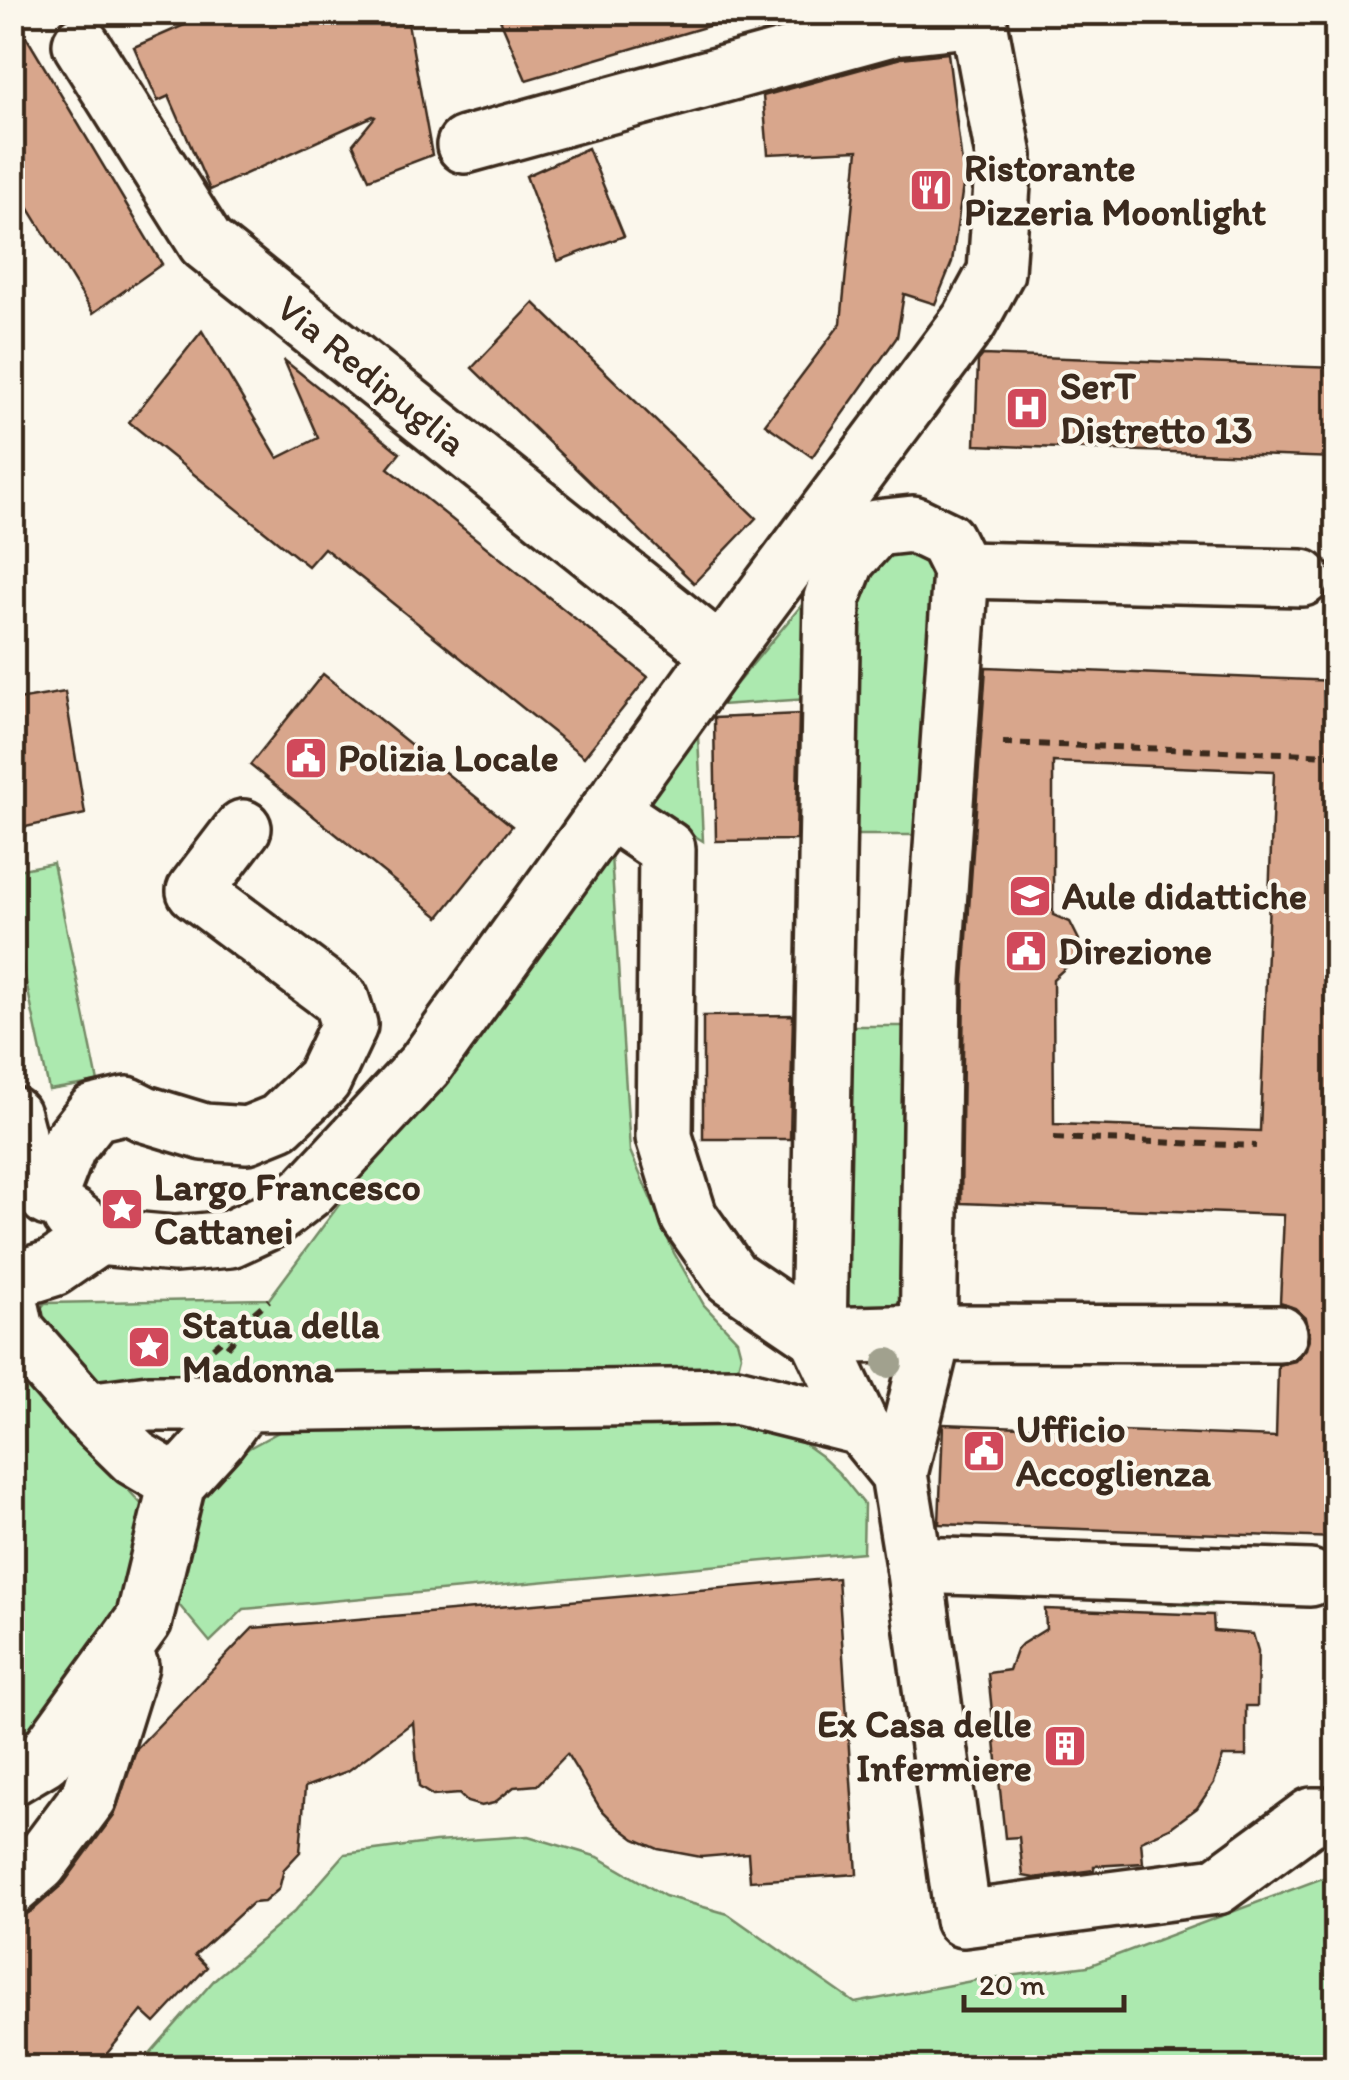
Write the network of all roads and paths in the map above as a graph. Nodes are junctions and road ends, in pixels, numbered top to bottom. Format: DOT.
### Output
graph roads {
  1 [pos="977,15"];
  2 [pos="81,44"];
  3 [pos="466,145"];
  4 [pos="961,570"];
  5 [pos="1302,578"];
  6 [pos="721,654"];
  7 [pos="1052,745"];
  8 [pos="1336,755"];
  9 [pos="609,810"];
  10 [pos="243,828"];
  11 [pos="15,1125"];
  12 [pos="1054,1138"];
  13 [pos="1256,1146"];
  14 [pos="26,1191"];
  15 [pos="98,1237"];
  16 [pos="12,1282"];
  17 [pos="269,1300"];
  18 [pos="12,1310"];
  19 [pos="928,1333"];
  20 [pos="1279,1334"];
  21 [pos="818,1336"];
  22 [pos="230,1344"];
  23 [pos="244,1404"];
  24 [pos="87,1411"];
  25 [pos="861,1426"];
  26 [pos="899,1474"];
  27 [pos="177,1483"];
  28 [pos="914,1565"];
  29 [pos="1310,1578"];
  30 [pos="144,1620"];
  31 [pos="12,1777"];
  32 [pos="1336,1816"];
  33 [pos="12,1886"];
  1 -- 3 [label="street"];
  1 -- 6 [label="street"];
  2 -- 6 [label="street, Via Redipuglia"];
  4 -- 5 [label="street"];
  4 -- 19 [label="street"];
  4 -- 21 [label="street"];
  6 -- 9 [label="street"];
  7 -- 8 [label="path"];
  9 -- 15 [label="street"];
  9 -- 21 [label="street"];
  10 -- 14 [label="street"];
  11 -- 14 [label="street"];
  12 -- 13 [label="path"];
  14 -- 15 [label="street"];
  15 -- 16 [label="street"];
  17 -- 22 [label="path"];
  18 -- 24 [label="street"];
  19 -- 20 [label="street"];
  19 -- 21 [label="street"];
  19 -- 26 [label="street"];
  21 -- 25 [label="street"];
  23 -- 24 [label="street"];
  23 -- 25 [label="street"];
  23 -- 27 [label="street"];
  24 -- 27 [label="street"];
  25 -- 26 [label="street"];
  26 -- 28 [label="street"];
  27 -- 30 [label="street"];
  28 -- 29 [label="street"];
  28 -- 32 [label="street"];
  30 -- 31 [label="street"];
  30 -- 33 [label="street"];
}
